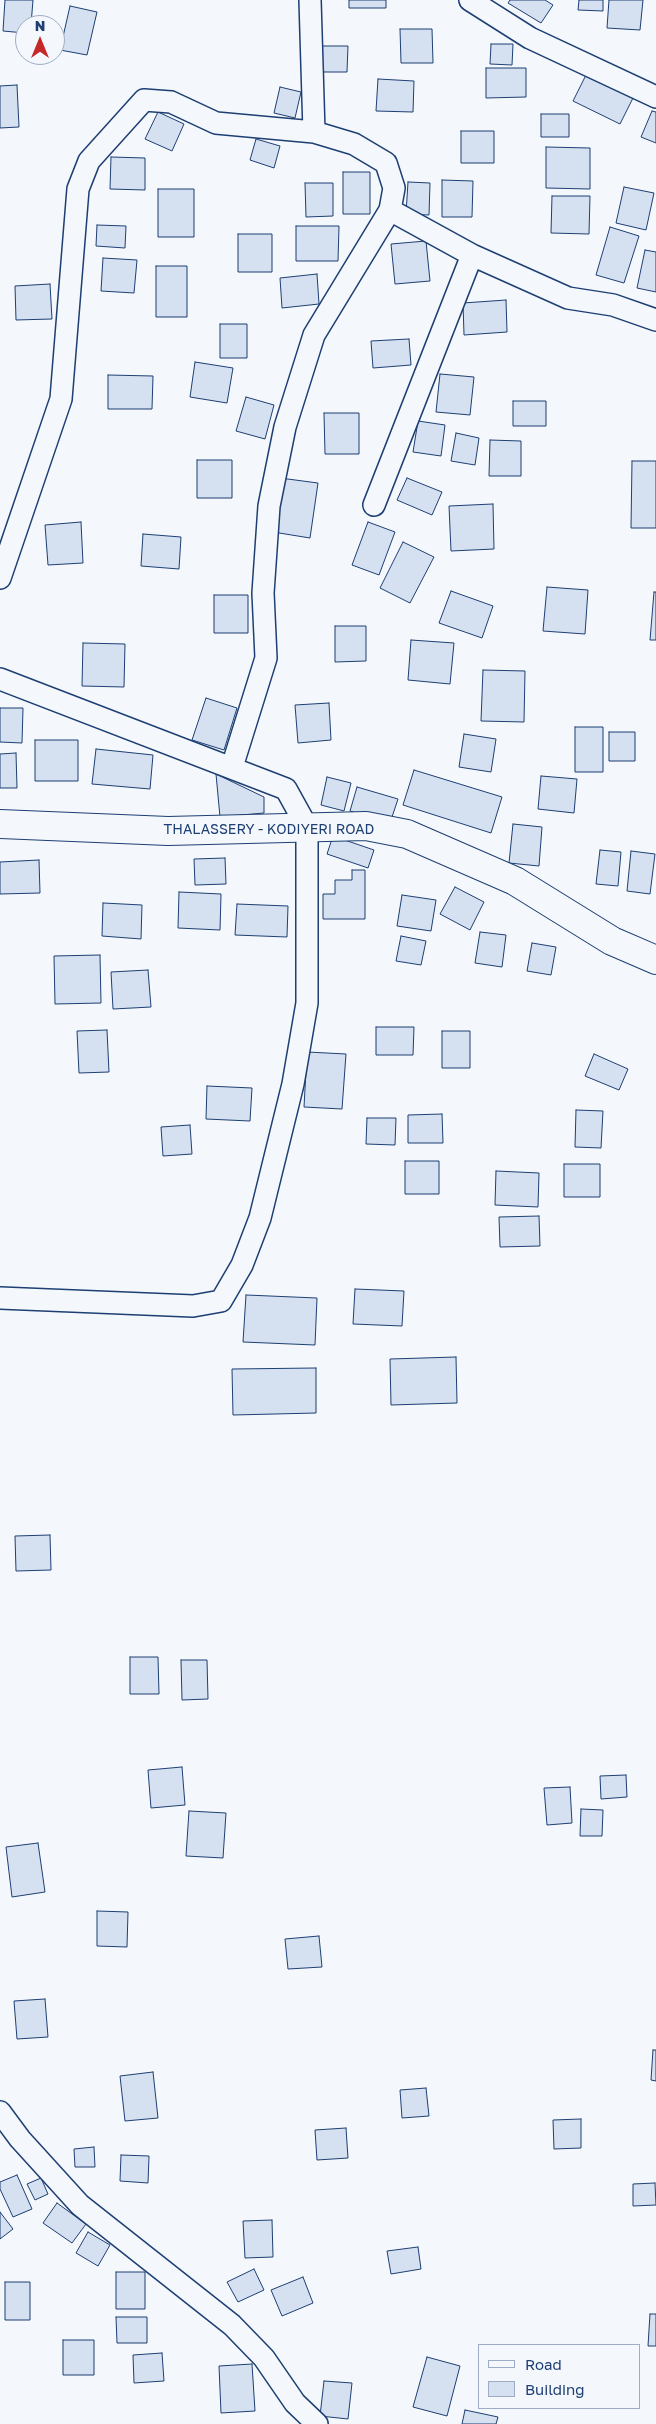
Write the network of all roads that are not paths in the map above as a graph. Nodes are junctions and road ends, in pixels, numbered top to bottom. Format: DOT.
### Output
graph roads {
  1 [pos="310,0"];
  2 [pos="470,0"];
  3 [pos="656,97"];
  4 [pos="314,132"];
  5 [pos="390,210"];
  6 [pos="472,255"];
  7 [pos="656,320"];
  8 [pos="374,505"];
  9 [pos="0,578"];
  10 [pos="0,679"];
  11 [pos="232,767"];
  12 [pos="0,824"];
  13 [pos="307,827"];
  14 [pos="656,960"];
  15 [pos="0,1298"];
  16 [pos="0,2112"];
  17 [pos="317,2424"];
  1 -- 4 [label="street"];
  2 -- 3 [label="street"];
  4 -- 5 [label="street"];
  4 -- 9 [label="street"];
  5 -- 6 [label="street"];
  5 -- 11 [label="street"];
  6 -- 7 [label="street"];
  6 -- 8 [label="street"];
  10 -- 11 [label="street"];
  11 -- 13 [label="street"];
  12 -- 13 [label="main road, THALASSERY - KODIYERI ROAD"];
  13 -- 14 [label="main road, THALASSERY - KODIYERI ROAD"];
  13 -- 15 [label="street"];
  16 -- 17 [label="street"];
}
